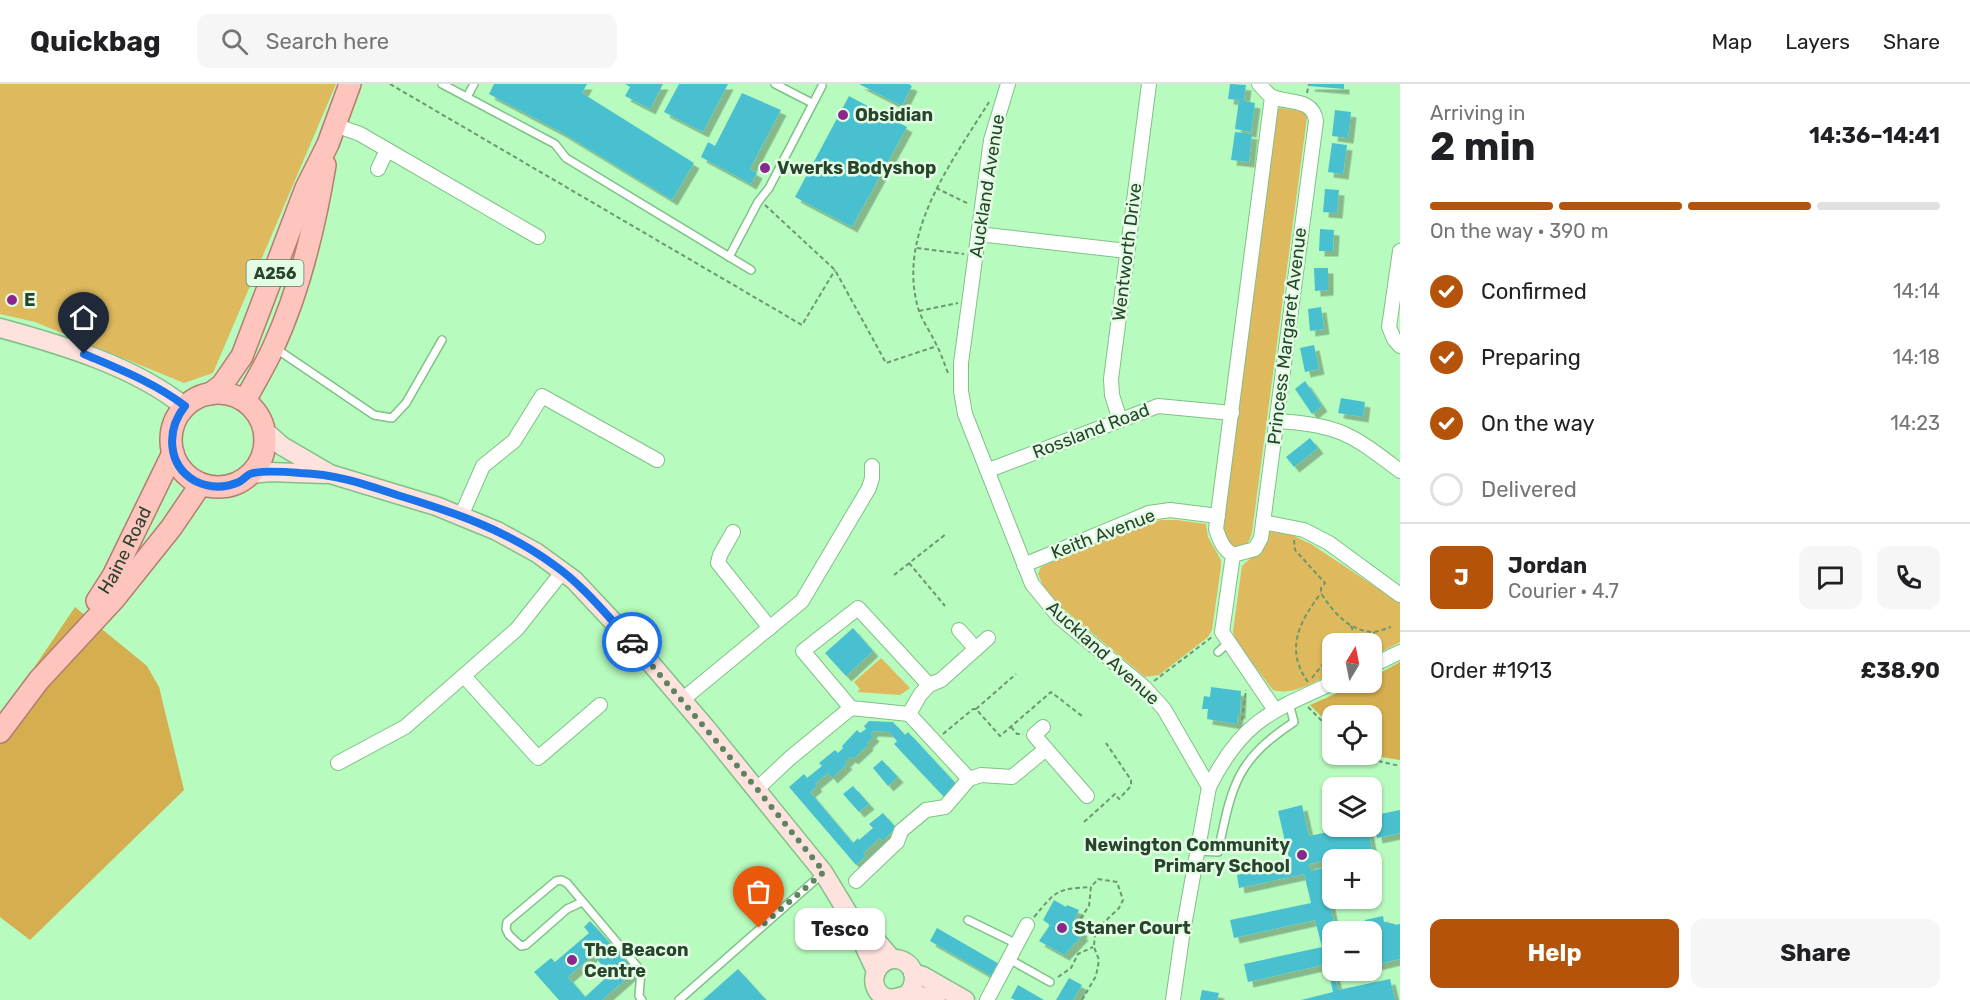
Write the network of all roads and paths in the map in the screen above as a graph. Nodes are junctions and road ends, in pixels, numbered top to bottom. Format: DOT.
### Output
graph roads {
  1 [pos="350,84"];
  2 [pos="390,84"];
  3 [pos="442,84"];
  4 [pos="474,84"];
  5 [pos="775,84"];
  6 [pos="1008,84"];
  7 [pos="1149,84"];
  8 [pos="1259,84"];
  9 [pos="822,86"];
  10 [pos="1272,97"];
  11 [pos="467,98"];
  12 [pos="1002,101"];
  13 [pos="812,103"];
  14 [pos="331,134"];
  15 [pos="387,150"];
  16 [pos="378,169"];
  17 [pos="936,188"];
  18 [pos="760,200"];
  19 [pos="981,210"];
  20 [pos="978,234"];
  21 [pos="538,237"];
  22 [pos="917,248"];
  23 [pos="1127,251"];
  24 [pos="1400,251"];
  25 [pos="975,255"];
  26 [pos="729,257"];
  27 [pos="751,270"];
  28 [pos="836,270"];
  29 [pos="970,300"];
  30 [pos="919,311"];
  31 [pos="0,328"];
  32 [pos="442,340"];
  33 [pos="937,346"];
  34 [pos="1400,346"];
  35 [pos="273,347"];
  36 [pos="949,375"];
  37 [pos="210,394"];
  38 [pos="245,401"];
  39 [pos="185,406"];
  40 [pos="1232,413"];
  41 [pos="1120,420"];
  42 [pos="1277,421"];
  43 [pos="265,431"];
  44 [pos="173,453"];
  45 [pos="657,460"];
  46 [pos="872,466"];
  47 [pos="989,470"];
  48 [pos="1400,471"];
  49 [pos="251,474"];
  50 [pos="330,474"];
  51 [pos="201,483"];
  52 [pos="461,516"];
  53 [pos="1218,516"];
  54 [pos="1263,522"];
  55 [pos="1296,528"];
  56 [pos="733,532"];
  57 [pos="946,534"];
  58 [pos="1233,555"];
  59 [pos="909,563"];
  60 [pos="1024,565"];
  61 [pos="562,571"];
  62 [pos="894,575"];
  63 [pos="1321,593"];
  64 [pos="1400,595"];
  65 [pos="945,606"];
  66 [pos="1351,625"];
  67 [pos="1391,627"];
  68 [pos="770,628"];
  69 [pos="959,630"];
  70 [pos="1374,632"];
  71 [pos="1354,633"];
  72 [pos="1226,637"];
  73 [pos="988,638"];
  74 [pos="72,643"];
  75 [pos="976,649"];
  76 [pos="1218,652"];
  77 [pos="1400,652"];
  78 [pos="1382,661"];
  79 [pos="1322,665"];
  80 [pos="1248,669"];
  81 [pos="1016,674"];
  82 [pos="464,676"];
  83 [pos="1322,684"];
  84 [pos="929,685"];
  85 [pos="1312,686"];
  86 [pos="1145,688"];
  87 [pos="682,700"];
  88 [pos="1294,701"];
  89 [pos="600,705"];
  90 [pos="851,708"];
  91 [pos="976,709"];
  92 [pos="1275,710"];
  93 [pos="909,714"];
  94 [pos="1082,716"];
  95 [pos="1322,723"];
  96 [pos="1043,727"];
  97 [pos="0,732"];
  98 [pos="1240,739"];
  99 [pos="934,742"];
  100 [pos="1106,743"];
  101 [pos="1046,749"];
  102 [pos="338,762"];
  103 [pos="1382,762"];
  104 [pos="1400,766"];
  105 [pos="969,779"];
  106 [pos="1209,788"];
  107 [pos="757,789"];
  108 [pos="1087,796"];
  109 [pos="1084,822"];
  110 [pos="1198,851"];
  111 [pos="824,872"];
  112 [pos="856,882"];
  113 [pos="1091,887"];
  114 [pos="582,902"];
  115 [pos="968,920"];
  116 [pos="1027,925"];
  117 [pos="1095,931"];
  118 [pos="1017,944"];
  119 [pos="1094,947"];
  120 [pos="892,959"];
  121 [pos="1009,959"];
  122 [pos="876,970"];
  123 [pos="913,973"];
  124 [pos="1050,982"];
  125 [pos="899,998"];
  126 [pos="638,999"];
  127 [pos="679,1000"];
  128 [pos="936,1000"];
  129 [pos="965,1000"];
  130 [pos="987,1000"];
  131 [pos="1083,1000"];
  132 [pos="1173,1000"];
  1 -- 14 [label="main road, A256"];
  2 -- 28 [label="path"];
  3 -- 11 [label="lane"];
  4 -- 11 [label="lane"];
  5 -- 13 [label="lane"];
  6 -- 12 [label="street, Auckland Avenue"];
  7 -- 23 [label="street, Wentworth Drive"];
  8 -- 10 [label="street"];
  9 -- 13 [label="lane"];
  10 -- 40 [label="street"];
  10 -- 42 [label="street, Princess Margaret Avenue"];
  11 -- 26 [label="lane"];
  12 -- 17 [label="path, Auckland Avenue"];
  12 -- 19 [label="street, Auckland Avenue"];
  13 -- 18 [label="lane"];
  14 -- 15 [label="street"];
  14 -- 35 [label="main road, A256"];
  14 -- 37 [label="main road, A256"];
  15 -- 16 [label="street"];
  15 -- 21 [label="street"];
  17 -- 19 [label="path"];
  17 -- 22 [label="path, Auckland Avenue"];
  18 -- 26 [label="lane"];
  18 -- 28 [label="path"];
  19 -- 20 [label="street, Auckland Avenue"];
  20 -- 23 [label="street"];
  20 -- 25 [label="street, Auckland Avenue"];
  22 -- 25 [label="path"];
  22 -- 30 [label="path, Auckland Avenue"];
  23 -- 41 [label="street, Wentworth Drive"];
  24 -- 34 [label="street"];
  25 -- 29 [label="street, Auckland Avenue"];
  26 -- 27 [label="lane"];
  28 -- 33 [label="path"];
  29 -- 30 [label="path"];
  29 -- 47 [label="street, Auckland Avenue"];
  30 -- 33 [label="path, Auckland Avenue"];
  31 -- 39 [label="main road"];
  32 -- 35 [label="lane"];
  33 -- 36 [label="path, Auckland Avenue"];
  35 -- 38 [label="main road, A256"];
  37 -- 38 [label="main road"];
  37 -- 39 [label="main road"];
  38 -- 43 [label="main road"];
  39 -- 44 [label="main road"];
  40 -- 41 [label="street, Rossland Road"];
  40 -- 53 [label="street"];
  41 -- 47 [label="street, Rossland Road"];
  42 -- 48 [label="street"];
  42 -- 54 [label="street, Princess Margaret Avenue"];
  43 -- 49 [label="main road"];
  43 -- 50 [label="main road"];
  44 -- 51 [label="main road"];
  44 -- 74 [label="main road, Haine Road"];
  45 -- 52 [label="street"];
  46 -- 68 [label="street"];
  47 -- 60 [label="street, Auckland Avenue"];
  49 -- 50 [label="main road"];
  49 -- 51 [label="main road"];
  50 -- 52 [label="main road"];
  51 -- 74 [label="main road, Haine Road"];
  52 -- 61 [label="main road"];
  53 -- 58 [label="street"];
  53 -- 60 [label="street, Keith Avenue"];
  54 -- 55 [label="street"];
  54 -- 58 [label="street, Princess Margaret Avenue"];
  55 -- 63 [label="path"];
  55 -- 64 [label="street"];
  56 -- 68 [label="street"];
  57 -- 59 [label="path"];
  58 -- 72 [label="street"];
  59 -- 62 [label="path"];
  59 -- 65 [label="path"];
  60 -- 86 [label="street, Auckland Avenue"];
  61 -- 82 [label="street"];
  61 -- 87 [label="main road"];
  63 -- 66 [label="path"];
  63 -- 85 [label="path"];
  66 -- 70 [label="path"];
  66 -- 71 [label="path"];
  67 -- 70 [label="path"];
  68 -- 87 [label="street"];
  69 -- 75 [label="street"];
  72 -- 76 [label="lane"];
  72 -- 80 [label="street"];
  72 -- 86 [label="path"];
  73 -- 75 [label="street"];
  74 -- 97 [label="main road, Haine Road"];
  75 -- 84 [label="street"];
  77 -- 78 [label="street"];
  79 -- 85 [label="path"];
  80 -- 92 [label="street"];
  80 -- 98 [label="path"];
  81 -- 91 [label="path"];
  82 -- 89 [label="street"];
  82 -- 102 [label="street"];
  83 -- 85 [label="street"];
  84 -- 90 [label="street"];
  84 -- 93 [label="street"];
  85 -- 88 [label="street"];
  86 -- 106 [label="street, Auckland Avenue"];
  87 -- 107 [label="main road"];
  88 -- 92 [label="street"];
  88 -- 95 [label="path"];
  88 -- 110 [label="lane"];
  90 -- 93 [label="street"];
  90 -- 107 [label="street"];
  91 -- 94 [label="path"];
  91 -- 99 [label="path"];
  92 -- 98 [label="street"];
  93 -- 99 [label="street"];
  96 -- 101 [label="street"];
  98 -- 106 [label="street"];
  99 -- 105 [label="street"];
  100 -- 109 [label="path"];
  101 -- 105 [label="street"];
  101 -- 108 [label="street"];
  103 -- 104 [label="path"];
  105 -- 112 [label="street"];
  106 -- 110 [label="street"];
  107 -- 111 [label="main road"];
  110 -- 132 [label="street"];
  111 -- 120 [label="main road"];
  111 -- 122 [label="main road"];
  111 -- 127 [label="lane"];
  113 -- 116 [label="path"];
  113 -- 117 [label="path"];
  113 -- 117 [label="path"];
  114 -- 114 [label="lane"];
  114 -- 126 [label="lane"];
  115 -- 118 [label="lane"];
  116 -- 118 [label="street"];
  117 -- 119 [label="path"];
  118 -- 121 [label="street"];
  119 -- 124 [label="path"];
  119 -- 131 [label="path"];
  120 -- 122 [label="main road"];
  120 -- 123 [label="main road"];
  121 -- 124 [label="lane"];
  121 -- 130 [label="street"];
  122 -- 125 [label="main road"];
  123 -- 125 [label="main road"];
  123 -- 129 [label="main road"];
  125 -- 128 [label="main road"];
}
